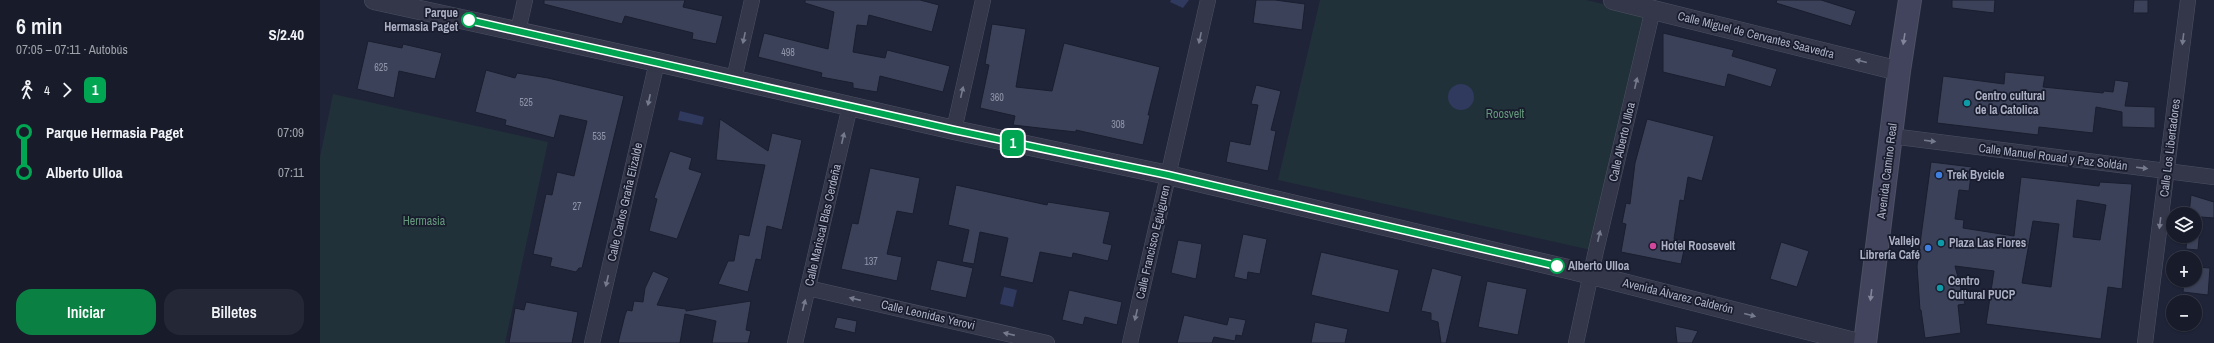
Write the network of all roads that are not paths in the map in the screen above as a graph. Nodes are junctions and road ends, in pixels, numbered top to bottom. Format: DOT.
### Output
graph roads {
  1 [pos="374,0"];
  2 [pos="525,0"];
  3 [pos="752,0"];
  4 [pos="983,0"];
  5 [pos="1208,0"];
  6 [pos="1613,0"];
  7 [pos="1910,0"];
  8 [pos="2188,0"];
  9 [pos="1653,9"];
  10 [pos="518,30"];
  11 [pos="657,62"];
  12 [pos="1899,71"];
  13 [pos="734,79"];
  14 [pos="850,106"];
  15 [pos="954,130"];
  16 [pos="1891,136"];
  17 [pos="2166,171"];
  18 [pos="1168,175"];
  19 [pos="2214,177"];
  20 [pos="1590,274"];
  21 [pos="808,288"];
  22 [pos="592,343"];
  23 [pos="795,343"];
  24 [pos="1047,343"];
  25 [pos="1130,343"];
  26 [pos="1576,343"];
  27 [pos="1858,343"];
  28 [pos="1865,343"];
  29 [pos="2146,343"];
  1 -- 10 [label="street, Avenida Álvarez Calderón"];
  2 -- 10 [label="street"];
  3 -- 13 [label="street, one-way"];
  15 -- 4 [label="street, one-way"];
  5 -- 18 [label="street, Calle Francisco Eguiguren, one-way"];
  6 -- 9 [label="street, Calle Miguel de Cervantes Saavedra"];
  7 -- 12 [label="main road, Avenida Camino Real, one-way"];
  8 -- 17 [label="street, Calle Los Libertadores, one-way"];
  12 -- 9 [label="street, Calle Miguel de Cervantes Saavedra, one-way"];
  20 -- 9 [label="street, Calle Alberto Ulloa, one-way"];
  10 -- 11 [label="street, Avenida Álvarez Calderón"];
  11 -- 13 [label="street, Avenida Álvarez Calderón"];
  11 -- 22 [label="street, Calle Carlos Graña Elizalde, one-way"];
  12 -- 16 [label="main road, Avenida Camino Real"];
  13 -- 14 [label="street, Avenida Álvarez Calderón"];
  14 -- 15 [label="street, Avenida Álvarez Calderón"];
  21 -- 14 [label="street, Calle Mariscal Blas Cerdeña, one-way"];
  15 -- 18 [label="street, Avenida Álvarez Calderón"];
  16 -- 17 [label="street, Calle Manuel Rouad y Paz Soldán, one-way"];
  16 -- 28 [label="main road, Avenida Camino Real, one-way"];
  17 -- 19 [label="street, Calle Manuel Rouad y Paz Soldán"];
  17 -- 29 [label="street, Calle Los Libertadores, one-way"];
  18 -- 20 [label="street, Avenida Álvarez Calderón"];
  18 -- 25 [label="street, Calle Francisco Eguiguren, one-way"];
  20 -- 26 [label="street, Calle Alberto Ulloa"];
  20 -- 27 [label="street, Avenida Álvarez Calderón, one-way"];
  23 -- 21 [label="street, Calle Mariscal Blas Cerdeña, one-way"];
  24 -- 21 [label="street, Calle Leonidas Yerovi, one-way"];
}
